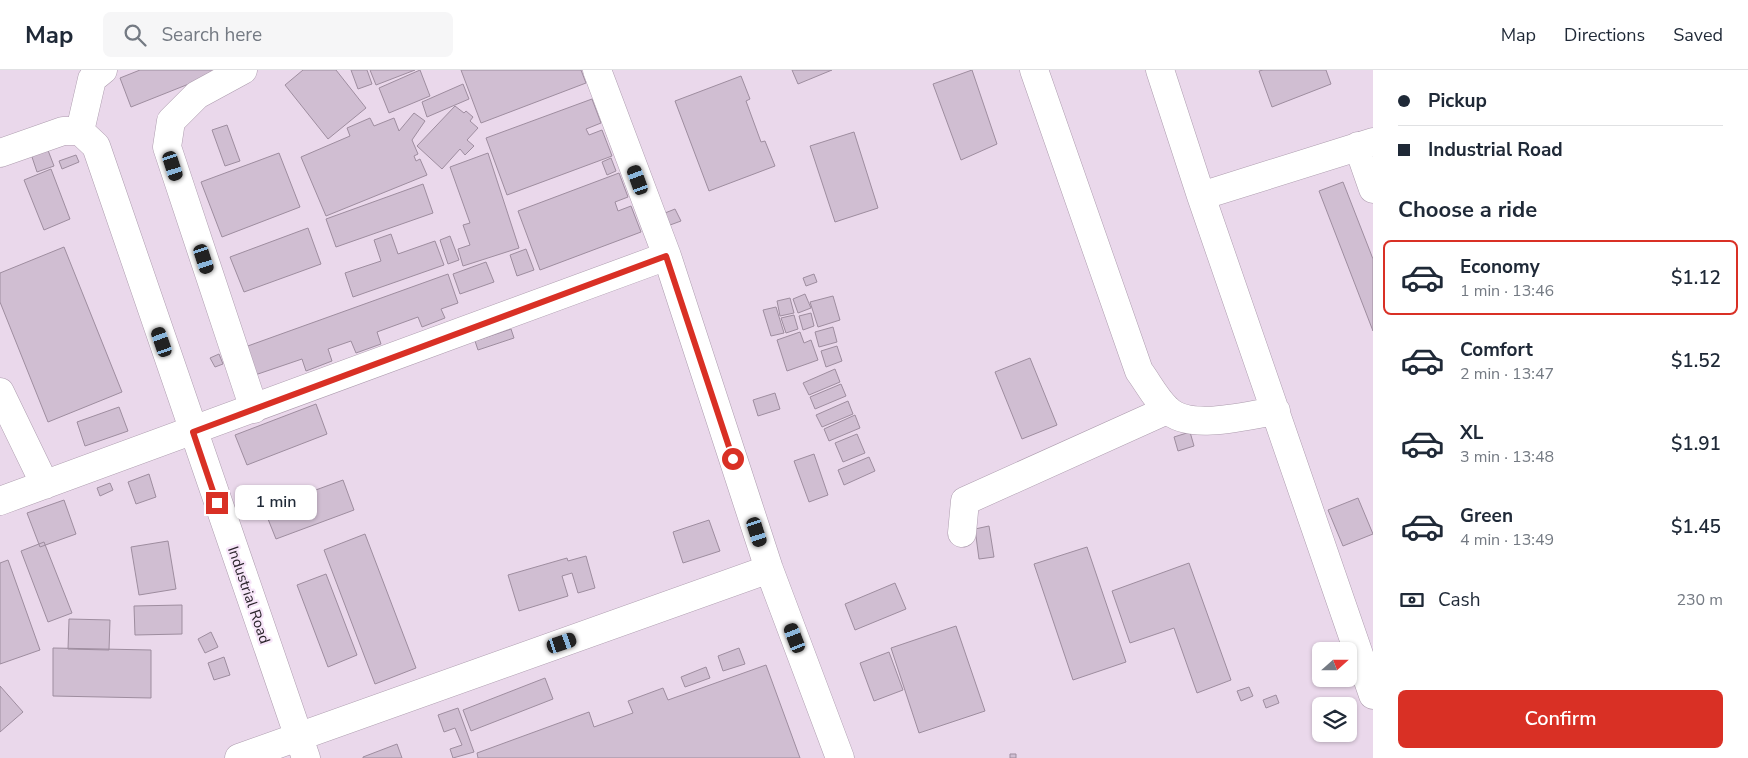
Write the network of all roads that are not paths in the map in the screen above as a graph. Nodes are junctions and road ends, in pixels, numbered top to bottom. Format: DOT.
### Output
graph roads {
  1 [pos="104,70"];
  2 [pos="243,70"];
  3 [pos="597,70"];
  4 [pos="1034,70"];
  5 [pos="1160,70"];
  6 [pos="80,130"];
  7 [pos="1365,144"];
  8 [pos="0,154"];
  9 [pos="1373,189"];
  10 [pos="1201,196"];
  11 [pos="666,256"];
  12 [pos="0,392"];
  13 [pos="254,409"];
  14 [pos="1167,410"];
  15 [pos="1276,411"];
  16 [pos="193,432"];
  17 [pos="45,485"];
  18 [pos="0,501"];
  19 [pos="962,533"];
  20 [pos="769,569"];
  21 [pos="1367,654"];
  22 [pos="1373,695"];
  23 [pos="302,747"];
  24 [pos="239,758"];
  25 [pos="840,758"];
  1 -- 6 [label="lane"];
  2 -- 13 [label="lane"];
  3 -- 11 [label="lane"];
  4 -- 14 [label="lane"];
  5 -- 10 [label="lane"];
  6 -- 8 [label="lane"];
  6 -- 16 [label="lane, Industrial Road"];
  7 -- 9 [label="lane"];
  7 -- 10 [label="lane"];
  10 -- 15 [label="lane"];
  11 -- 13 [label="lane"];
  11 -- 20 [label="lane"];
  12 -- 17 [label="lane"];
  13 -- 16 [label="lane"];
  14 -- 15 [label="lane"];
  14 -- 19 [label="lane"];
  15 -- 21 [label="lane"];
  16 -- 17 [label="lane"];
  16 -- 23 [label="lane, Industrial Road"];
  17 -- 18 [label="lane"];
  20 -- 23 [label="lane"];
  20 -- 25 [label="lane"];
  21 -- 22 [label="lane"];
  23 -- 24 [label="lane"];
}
